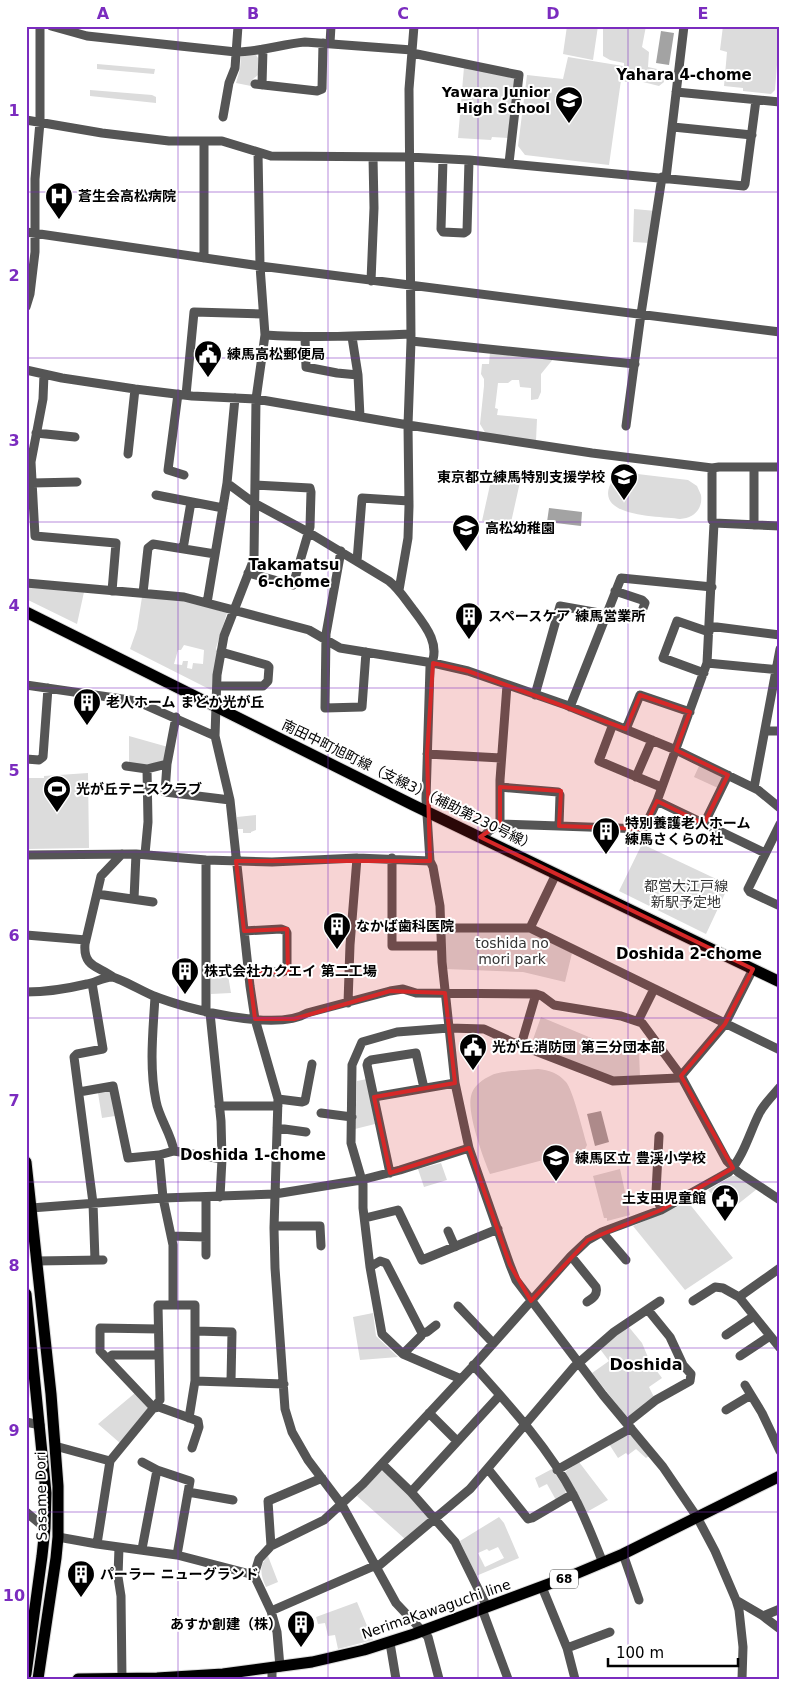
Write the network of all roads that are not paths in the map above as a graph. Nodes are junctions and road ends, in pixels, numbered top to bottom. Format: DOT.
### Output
graph roads {
  1 [pos="40,26"];
  2 [pos="51,26"];
  3 [pos="89,26"];
  4 [pos="238,26"];
  5 [pos="331,26"];
  6 [pos="414,26"];
  7 [pos="684,26"];
  8 [pos="87,36"];
  9 [pos="327,43"];
  10 [pos="263,49"];
  11 [pos="412,51"];
  12 [pos="236,52"];
  13 [pos="676,92"];
  14 [pos="756,100"];
  15 [pos="780,102"];
  16 [pos="224,117"];
  17 [pos="26,120"];
  18 [pos="40,122"];
  19 [pos="673,127"];
  20 [pos="752,135"];
  21 [pos="204,142"];
  22 [pos="258,152"];
  23 [pos="373,157"];
  24 [pos="408,157"];
  25 [pos="443,159"];
  26 [pos="469,160"];
  27 [pos="509,163"];
  28 [pos="664,177"];
  29 [pos="31,232"];
  30 [pos="204,258"];
  31 [pos="260,266"];
  32 [pos="371,281"];
  33 [pos="410,286"];
  34 [pos="26,307"];
  35 [pos="262,314"];
  36 [pos="641,314"];
  37 [pos="780,332"];
  38 [pos="265,335"];
  39 [pos="305,337"];
  40 [pos="352,337"];
  41 [pos="411,337"];
  42 [pos="635,364"];
  43 [pos="26,370"];
  44 [pos="44,374"];
  45 [pos="358,375"];
  46 [pos="135,389"];
  47 [pos="182,394"];
  48 [pos="235,398"];
  49 [pos="256,399"];
  50 [pos="360,417"];
  51 [pos="408,425"];
  52 [pos="626,426"];
  53 [pos="36,433"];
  54 [pos="75,437"];
  55 [pos="128,454"];
  56 [pos="29,462"];
  57 [pos="754,467"];
  58 [pos="712,468"];
  59 [pos="780,468"];
  60 [pos="184,475"];
  61 [pos="77,482"];
  62 [pos="227,482"];
  63 [pos="32,483"];
  64 [pos="255,485"];
  65 [pos="156,495"];
  66 [pos="409,501"];
  67 [pos="191,502"];
  68 [pos="254,503"];
  69 [pos="222,508"];
  70 [pos="714,523"];
  71 [pos="754,525"];
  72 [pos="780,526"];
  73 [pos="308,532"];
  74 [pos="183,549"];
  75 [pos="340,552"];
  76 [pos="215,554"];
  77 [pos="357,561"];
  78 [pos="248,573"];
  79 [pos="26,583"];
  80 [pos="712,587"];
  81 [pos="399,590"];
  82 [pos="112,591"];
  83 [pos="615,591"];
  84 [pos="143,593"];
  85 [pos="207,603"];
  86 [pos="234,610"];
  87 [pos="642,611"];
  88 [pos="26,612"];
  89 [pos="606,614"];
  90 [pos="709,629"];
  91 [pos="780,635"];
  92 [pos="326,640"];
  93 [pos="780,649"];
  94 [pos="221,652"];
  95 [pos="366,652"];
  96 [pos="433,663"];
  97 [pos="707,663"];
  98 [pos="778,670"];
  99 [pos="704,673"];
  100 [pos="26,685"];
  101 [pos="507,685"];
  102 [pos="217,686"];
  103 [pos="48,688"];
  104 [pos="535,695"];
  105 [pos="216,706"];
  106 [pos="570,707"];
  107 [pos="690,712"];
  108 [pos="176,717"];
  109 [pos="613,724"];
  110 [pos="626,729"];
  111 [pos="765,731"];
  112 [pos="780,731"];
  113 [pos="215,736"];
  114 [pos="652,740"];
  115 [pos="676,750"];
  116 [pos="427,754"];
  117 [pos="501,758"];
  118 [pos="26,759"];
  119 [pos="168,764"];
  120 [pos="126,766"];
  121 [pos="147,769"];
  122 [pos="728,775"];
  123 [pos="636,777"];
  124 [pos="661,787"];
  125 [pos="500,788"];
  126 [pos="754,788"];
  127 [pos="230,800"];
  128 [pos="657,800"];
  129 [pos="780,808"];
  130 [pos="427,811"];
  131 [pos="500,824"];
  132 [pos="704,824"];
  133 [pos="780,824"];
  134 [pos="559,826"];
  135 [pos="482,838"];
  136 [pos="765,853"];
  137 [pos="122,854"];
  138 [pos="141,854"];
  139 [pos="26,855"];
  140 [pos="357,858"];
  141 [pos="392,858"];
  142 [pos="206,860"];
  143 [pos="236,861"];
  144 [pos="430,861"];
  145 [pos="556,874"];
  146 [pos="97,894"];
  147 [pos="134,899"];
  148 [pos="153,902"];
  149 [pos="780,906"];
  150 [pos="440,928"];
  151 [pos="530,928"];
  152 [pos="244,931"];
  153 [pos="26,935"];
  154 [pos="86,940"];
  155 [pos="441,946"];
  156 [pos="753,969"];
  157 [pos="249,972"];
  158 [pos="113,977"];
  159 [pos="780,982"];
  160 [pos="92,983"];
  161 [pos="654,989"];
  162 [pos="26,992"];
  163 [pos="445,993"];
  164 [pos="536,994"];
  165 [pos="155,996"];
  166 [pos="348,1003"];
  167 [pos="208,1012"];
  168 [pos="255,1019"];
  169 [pos="638,1020"];
  170 [pos="725,1024"];
  171 [pos="449,1028"];
  172 [pos="521,1046"];
  173 [pos="780,1050"];
  174 [pos="312,1064"];
  175 [pos="681,1076"];
  176 [pos="456,1083"];
  177 [pos="780,1087"];
  178 [pos="424,1088"];
  179 [pos="79,1092"];
  180 [pos="374,1097"];
  181 [pos="278,1102"];
  182 [pos="219,1106"];
  183 [pos="321,1113"];
  184 [pos="352,1117"];
  185 [pos="277,1128"];
  186 [pos="306,1132"];
  187 [pos="659,1136"];
  188 [pos="470,1148"];
  189 [pos="174,1151"];
  190 [pos="159,1155"];
  191 [pos="222,1159"];
  192 [pos="26,1162"];
  193 [pos="733,1168"];
  194 [pos="390,1172"];
  195 [pos="361,1180"];
  196 [pos="275,1194"];
  197 [pos="220,1196"];
  198 [pos="206,1197"];
  199 [pos="163,1198"];
  200 [pos="780,1200"];
  201 [pos="94,1203"];
  202 [pos="31,1208"];
  203 [pos="661,1210"];
  204 [pos="365,1218"];
  205 [pos="274,1226"];
  206 [pos="498,1229"];
  207 [pos="448,1231"];
  208 [pos="602,1232"];
  209 [pos="172,1236"];
  210 [pos="206,1236"];
  211 [pos="320,1246"];
  212 [pos="455,1247"];
  213 [pos="206,1255"];
  214 [pos="571,1256"];
  215 [pos="626,1260"];
  216 [pos="36,1261"];
  217 [pos="370,1267"];
  218 [pos="780,1268"];
  219 [pos="26,1294"];
  220 [pos="739,1297"];
  221 [pos="531,1301"];
  222 [pos="660,1301"];
  223 [pos="693,1301"];
  224 [pos="587,1302"];
  225 [pos="174,1305"];
  226 [pos="458,1306"];
  227 [pos="648,1310"];
  228 [pos="754,1316"];
  229 [pos="28,1325"];
  230 [pos="436,1325"];
  231 [pos="158,1329"];
  232 [pos="195,1331"];
  233 [pos="422,1333"];
  234 [pos="726,1335"];
  235 [pos="770,1336"];
  236 [pos="494,1343"];
  237 [pos="780,1348"];
  238 [pos="403,1354"];
  239 [pos="159,1355"];
  240 [pos="740,1356"];
  241 [pos="108,1358"];
  242 [pos="578,1363"];
  243 [pos="473,1365"];
  244 [pos="461,1379"];
  245 [pos="195,1381"];
  246 [pos="231,1381"];
  247 [pos="284,1384"];
  248 [pos="744,1386"];
  249 [pos="500,1395"];
  250 [pos="751,1395"];
  251 [pos="154,1408"];
  252 [pos="726,1410"];
  253 [pos="430,1413"];
  254 [pos="189,1418"];
  255 [pos="26,1422"];
  256 [pos="526,1424"];
  257 [pos="40,1425"];
  258 [pos="629,1425"];
  259 [pos="457,1441"];
  260 [pos="55,1446"];
  261 [pos="192,1448"];
  262 [pos="780,1451"];
  263 [pos="110,1461"];
  264 [pos="142,1462"];
  265 [pos="382,1464"];
  266 [pos="488,1469"];
  267 [pos="157,1470"];
  268 [pos="557,1470"];
  269 [pos="780,1476"];
  270 [pos="322,1478"];
  271 [pos="188,1492"];
  272 [pos="411,1492"];
  273 [pos="573,1494"];
  274 [pos="233,1500"];
  275 [pos="342,1505"];
  276 [pos="26,1512"];
  277 [pos="697,1517"];
  278 [pos="435,1518"];
  279 [pos="45,1528"];
  280 [pos="58,1537"];
  281 [pos="97,1544"];
  282 [pos="119,1546"];
  283 [pos="272,1546"];
  284 [pos="142,1549"];
  285 [pos="623,1554"];
  286 [pos="177,1555"];
  287 [pos="602,1563"];
  288 [pos="375,1567"];
  289 [pos="254,1575"];
  290 [pos="542,1587"];
  291 [pos="639,1600"];
  292 [pos="736,1600"];
  293 [pos="485,1608"];
  294 [pos="780,1609"];
  295 [pos="271,1611"];
  296 [pos="763,1616"];
  297 [pos="780,1629"];
  298 [pos="423,1631"];
  299 [pos="610,1632"];
  300 [pos="390,1643"];
  301 [pos="567,1648"];
  302 [pos="275,1671"];
  303 [pos="26,1674"];
  304 [pos="122,1678"];
  305 [pos="38,1679"];
  306 [pos="78,1679"];
  307 [pos="396,1679"];
  308 [pos="439,1679"];
  309 [pos="508,1679"];
  310 [pos="575,1679"];
  311 [pos="742,1679"];
  1 -- 18 [label="street"];
  2 -- 8 [label="street"];
  3 -- 8 [label="street"];
  4 -- 12 [label="street"];
  5 -- 9 [label="street"];
  6 -- 11 [label="street"];
  7 -- 13 [label="street"];
  8 -- 12 [label="street"];
  9 -- 10 [label="street"];
  9 -- 10 [label="street"];
  9 -- 11 [label="street"];
  10 -- 12 [label="street"];
  11 -- 24 [label="street"];
  11 -- 27 [label="street"];
  12 -- 16 [label="street"];
  13 -- 14 [label="street"];
  13 -- 19 [label="street"];
  14 -- 15 [label="street"];
  14 -- 20 [label="street"];
  17 -- 18 [label="street"];
  18 -- 21 [label="street"];
  18 -- 29 [label="street"];
  19 -- 20 [label="street"];
  19 -- 28 [label="street"];
  20 -- 28 [label="street"];
  21 -- 22 [label="street"];
  21 -- 30 [label="street"];
  22 -- 23 [label="street"];
  22 -- 31 [label="street"];
  23 -- 24 [label="street"];
  23 -- 32 [label="street"];
  24 -- 25 [label="street"];
  24 -- 33 [label="street"];
  25 -- 26 [label="street"];
  25 -- 26 [label="street"];
  26 -- 27 [label="street"];
  27 -- 28 [label="street"];
  28 -- 36 [label="street"];
  29 -- 30 [label="street"];
  29 -- 34 [label="street"];
  30 -- 31 [label="street"];
  31 -- 32 [label="street"];
  31 -- 35 [label="street"];
  32 -- 33 [label="street"];
  33 -- 36 [label="street"];
  33 -- 41 [label="street"];
  35 -- 38 [label="street"];
  35 -- 47 [label="street"];
  36 -- 37 [label="street"];
  36 -- 42 [label="street"];
  38 -- 39 [label="street"];
  38 -- 49 [label="street"];
  39 -- 40 [label="street"];
  39 -- 45 [label="street"];
  40 -- 41 [label="street"];
  40 -- 45 [label="street"];
  41 -- 42 [label="street"];
  41 -- 51 [label="street"];
  42 -- 52 [label="street"];
  43 -- 44 [label="street"];
  44 -- 46 [label="street"];
  44 -- 53 [label="street"];
  45 -- 50 [label="street"];
  46 -- 47 [label="street"];
  46 -- 55 [label="street"];
  47 -- 48 [label="street"];
  47 -- 60 [label="street"];
  48 -- 49 [label="street"];
  48 -- 62 [label="street"];
  49 -- 50 [label="street"];
  49 -- 64 [label="street"];
  50 -- 51 [label="street"];
  51 -- 58 [label="street"];
  51 -- 66 [label="street"];
  53 -- 54 [label="street"];
  53 -- 56 [label="street"];
  56 -- 63 [label="street"];
  57 -- 58 [label="street"];
  57 -- 59 [label="street"];
  57 -- 71 [label="street"];
  58 -- 70 [label="street"];
  61 -- 63 [label="street"];
  62 -- 68 [label="street"];
  62 -- 69 [label="street"];
  63 -- 82 [label="street"];
  64 -- 68 [label="street"];
  64 -- 73 [label="street"];
  65 -- 67 [label="street"];
  66 -- 77 [label="street"];
  66 -- 81 [label="street"];
  67 -- 69 [label="street"];
  67 -- 74 [label="street"];
  68 -- 73 [label="street"];
  68 -- 78 [label="street"];
  69 -- 76 [label="street"];
  70 -- 71 [label="street"];
  70 -- 80 [label="street"];
  71 -- 72 [label="street"];
  73 -- 75 [label="street"];
  73 -- 78 [label="street"];
  74 -- 76 [label="street"];
  74 -- 84 [label="street"];
  75 -- 77 [label="street"];
  75 -- 92 [label="street"];
  76 -- 85 [label="street"];
  77 -- 81 [label="street"];
  78 -- 86 [label="street"];
  79 -- 82 [label="street"];
  80 -- 83 [label="street"];
  80 -- 90 [label="street"];
  81 -- 96 [label="street"];
  82 -- 84 [label="street"];
  83 -- 87 [label="street"];
  83 -- 89 [label="street"];
  84 -- 85 [label="street"];
  85 -- 86 [label="street"];
  86 -- 92 [label="street"];
  86 -- 94 [label="street"];
  88 -- 105 [label="main road, 南田中町旭町線（支線3）（補助第230号線）"];
  89 -- 104 [label="street"];
  89 -- 106 [label="street"];
  90 -- 91 [label="street"];
  90 -- 97 [label="street"];
  90 -- 99 [label="street"];
  92 -- 95 [label="street"];
  92 -- 95 [label="street"];
  93 -- 98 [label="street"];
  94 -- 102 [label="street"];
  94 -- 102 [label="street"];
  95 -- 96 [label="street"];
  96 -- 101 [label="street"];
  96 -- 116 [label="street"];
  97 -- 98 [label="street"];
  97 -- 99 [label="street"];
  98 -- 111 [label="street"];
  99 -- 107 [label="street"];
  100 -- 103 [label="street"];
  101 -- 104 [label="street"];
  101 -- 117 [label="street"];
  102 -- 105 [label="street"];
  103 -- 108 [label="street"];
  103 -- 118 [label="street"];
  104 -- 106 [label="street"];
  105 -- 113 [label="street"];
  105 -- 130 [label="main road, 南田中町旭町線（支線3）（補助第230号線）"];
  106 -- 109 [label="street"];
  107 -- 110 [label="street"];
  107 -- 115 [label="street"];
  108 -- 113 [label="street"];
  108 -- 119 [label="street"];
  109 -- 110 [label="street"];
  109 -- 123 [label="street"];
  110 -- 114 [label="street"];
  111 -- 112 [label="street"];
  111 -- 126 [label="street"];
  113 -- 127 [label="street"];
  114 -- 115 [label="street"];
  114 -- 123 [label="street"];
  115 -- 122 [label="street"];
  115 -- 124 [label="street"];
  116 -- 117 [label="street"];
  116 -- 130 [label="street"];
  117 -- 125 [label="street"];
  119 -- 121 [label="street"];
  119 -- 127 [label="street"];
  120 -- 121 [label="street"];
  121 -- 138 [label="street"];
  122 -- 126 [label="street"];
  122 -- 132 [label="street"];
  123 -- 124 [label="street"];
  124 -- 128 [label="street"];
  125 -- 131 [label="street"];
  125 -- 134 [label="street"];
  126 -- 129 [label="street"];
  127 -- 143 [label="street"];
  128 -- 132 [label="street"];
  128 -- 134 [label="street"];
  130 -- 135 [label="main road, 南田中町旭町線（支線3）（補助第230号線）"];
  130 -- 144 [label="street"];
  131 -- 134 [label="street"];
  131 -- 135 [label="street"];
  132 -- 136 [label="street"];
  133 -- 136 [label="street"];
  135 -- 145 [label="main road, 南田中町旭町線（支線3）（補助第230号線）"];
  136 -- 149 [label="street"];
  137 -- 138 [label="street"];
  137 -- 139 [label="street"];
  137 -- 146 [label="street"];
  138 -- 142 [label="street"];
  138 -- 147 [label="street"];
  140 -- 141 [label="street"];
  140 -- 143 [label="street"];
  140 -- 166 [label="street"];
  141 -- 144 [label="street"];
  141 -- 155 [label="street"];
  142 -- 143 [label="street"];
  142 -- 167 [label="street"];
  143 -- 152 [label="street"];
  144 -- 150 [label="street"];
  145 -- 151 [label="street"];
  145 -- 156 [label="main road, 南田中町旭町線（支線3）（補助第230号線）"];
  146 -- 147 [label="street"];
  146 -- 154 [label="street"];
  147 -- 148 [label="street"];
  150 -- 151 [label="street"];
  150 -- 155 [label="street"];
  151 -- 161 [label="street"];
  152 -- 157 [label="street"];
  152 -- 157 [label="street"];
  153 -- 154 [label="street"];
  154 -- 158 [label="street"];
  155 -- 163 [label="street"];
  156 -- 159 [label="main road, 南田中町旭町線（支線3）（補助第230号線）"];
  156 -- 170 [label="street"];
  157 -- 168 [label="street"];
  158 -- 160 [label="street"];
  158 -- 165 [label="street"];
  160 -- 162 [label="street"];
  160 -- 179 [label="street"];
  161 -- 169 [label="street"];
  161 -- 170 [label="street"];
  163 -- 164 [label="street"];
  163 -- 166 [label="street"];
  163 -- 171 [label="street"];
  164 -- 169 [label="street"];
  164 -- 172 [label="street"];
  165 -- 167 [label="street"];
  165 -- 189 [label="street"];
  166 -- 168 [label="street"];
  167 -- 168 [label="street"];
  167 -- 182 [label="street"];
  168 -- 181 [label="street"];
  169 -- 175 [label="street"];
  170 -- 173 [label="street"];
  170 -- 175 [label="street"];
  171 -- 172 [label="street"];
  171 -- 176 [label="street"];
  171 -- 184 [label="street"];
  172 -- 175 [label="street"];
  174 -- 181 [label="street"];
  175 -- 193 [label="street"];
  176 -- 178 [label="street"];
  176 -- 188 [label="street"];
  177 -- 193 [label="street"];
  178 -- 180 [label="street"];
  178 -- 180 [label="street"];
  179 -- 190 [label="street"];
  179 -- 201 [label="street"];
  180 -- 194 [label="street"];
  181 -- 182 [label="street"];
  181 -- 185 [label="street"];
  182 -- 191 [label="street"];
  183 -- 184 [label="street"];
  184 -- 195 [label="street"];
  185 -- 186 [label="street"];
  185 -- 196 [label="street"];
  187 -- 203 [label="street"];
  188 -- 194 [label="street"];
  188 -- 206 [label="street"];
  189 -- 190 [label="street"];
  189 -- 191 [label="street"];
  190 -- 199 [label="street"];
  191 -- 197 [label="street"];
  192 -- 202 [label="main road, Sasame Dori"];
  193 -- 200 [label="street"];
  193 -- 203 [label="street"];
  194 -- 195 [label="street"];
  195 -- 196 [label="street"];
  195 -- 204 [label="street"];
  196 -- 197 [label="street"];
  196 -- 205 [label="street"];
  197 -- 198 [label="street"];
  198 -- 199 [label="street"];
  198 -- 210 [label="street"];
  199 -- 201 [label="street"];
  199 -- 209 [label="street"];
  201 -- 202 [label="street"];
  201 -- 216 [label="street"];
  202 -- 216 [label="main road, Sasame Dori"];
  203 -- 208 [label="street"];
  204 -- 212 [label="street"];
  204 -- 217 [label="street"];
  205 -- 211 [label="street"];
  205 -- 247 [label="street"];
  206 -- 212 [label="street"];
  206 -- 221 [label="street"];
  207 -- 212 [label="street"];
  208 -- 214 [label="street"];
  208 -- 215 [label="street"];
  209 -- 210 [label="street"];
  209 -- 225 [label="street"];
  210 -- 213 [label="street"];
  214 -- 221 [label="street"];
  214 -- 224 [label="street"];
  216 -- 260 [label="main road, Sasame Dori"];
  217 -- 233 [label="street"];
  217 -- 238 [label="street"];
  218 -- 220 [label="street"];
  219 -- 229 [label="main road, Sasame Dori"];
  220 -- 223 [label="street"];
  220 -- 228 [label="street"];
  221 -- 236 [label="street"];
  221 -- 242 [label="street"];
  222 -- 227 [label="street"];
  225 -- 231 [label="street"];
  225 -- 232 [label="street"];
  226 -- 236 [label="street"];
  227 -- 242 [label="street"];
  227 -- 258 [label="street"];
  228 -- 234 [label="street"];
  228 -- 235 [label="street"];
  229 -- 257 [label="main road, Sasame Dori"];
  230 -- 233 [label="street"];
  231 -- 239 [label="street"];
  231 -- 241 [label="street"];
  232 -- 245 [label="street"];
  232 -- 246 [label="street"];
  233 -- 238 [label="street"];
  235 -- 237 [label="street"];
  235 -- 240 [label="street"];
  236 -- 243 [label="street"];
  238 -- 244 [label="street"];
  239 -- 241 [label="street"];
  239 -- 251 [label="street"];
  241 -- 251 [label="street"];
  242 -- 256 [label="street"];
  242 -- 258 [label="street"];
  243 -- 244 [label="street"];
  243 -- 249 [label="street"];
  244 -- 253 [label="street"];
  245 -- 246 [label="street"];
  245 -- 254 [label="street"];
  246 -- 247 [label="street"];
  247 -- 270 [label="street"];
  248 -- 250 [label="street"];
  249 -- 256 [label="street"];
  249 -- 259 [label="street"];
  250 -- 252 [label="street"];
  250 -- 262 [label="street"];
  251 -- 254 [label="street"];
  251 -- 263 [label="street"];
  253 -- 259 [label="street"];
  253 -- 265 [label="street"];
  254 -- 261 [label="street"];
  255 -- 257 [label="street"];
  256 -- 266 [label="street"];
  256 -- 268 [label="street"];
  257 -- 279 [label="main road, Sasame Dori"];
  258 -- 268 [label="street"];
  258 -- 277 [label="street"];
  259 -- 272 [label="street"];
  260 -- 263 [label="street"];
  260 -- 280 [label="main road, Sasame Dori"];
  263 -- 281 [label="street"];
  264 -- 267 [label="street"];
  265 -- 272 [label="street"];
  265 -- 275 [label="street"];
  266 -- 273 [label="street"];
  266 -- 278 [label="street"];
  267 -- 271 [label="street"];
  267 -- 284 [label="street"];
  268 -- 273 [label="street"];
  269 -- 277 [label="main road, NerimaKawaguchi line / 68"];
  270 -- 275 [label="street"];
  270 -- 283 [label="street"];
  271 -- 274 [label="street"];
  271 -- 286 [label="street"];
  272 -- 278 [label="street"];
  273 -- 287 [label="street"];
  275 -- 283 [label="street"];
  275 -- 288 [label="street"];
  276 -- 279 [label="street"];
  277 -- 285 [label="main road, NerimaKawaguchi line / 68"];
  277 -- 292 [label="street"];
  278 -- 288 [label="street"];
  278 -- 293 [label="street"];
  279 -- 303 [label="main road, Sasame Dori"];
  280 -- 281 [label="street"];
  280 -- 305 [label="main road, Sasame Dori"];
  281 -- 282 [label="street"];
  282 -- 284 [label="street"];
  282 -- 304 [label="street"];
  283 -- 289 [label="street"];
  284 -- 286 [label="street"];
  285 -- 287 [label="main road, NerimaKawaguchi line / 68"];
  285 -- 291 [label="street"];
  286 -- 289 [label="street"];
  287 -- 290 [label="main road, NerimaKawaguchi line / 68"];
  288 -- 295 [label="street"];
  288 -- 298 [label="street"];
  289 -- 295 [label="street"];
  290 -- 293 [label="main road, NerimaKawaguchi line / 68"];
  290 -- 301 [label="street"];
  292 -- 296 [label="street"];
  292 -- 311 [label="street"];
  293 -- 298 [label="main road, NerimaKawaguchi line / 68"];
  293 -- 309 [label="street"];
  294 -- 296 [label="street"];
  295 -- 302 [label="street"];
  296 -- 297 [label="street"];
  298 -- 300 [label="main road, NerimaKawaguchi line / 68"];
  298 -- 308 [label="street"];
  299 -- 301 [label="street"];
  300 -- 302 [label="main road, NerimaKawaguchi line / 68"];
  300 -- 307 [label="street"];
  301 -- 310 [label="street"];
  302 -- 304 [label="main road, NerimaKawaguchi line / 68"];
  304 -- 306 [label="main road, NerimaKawaguchi line / 68"];
}
